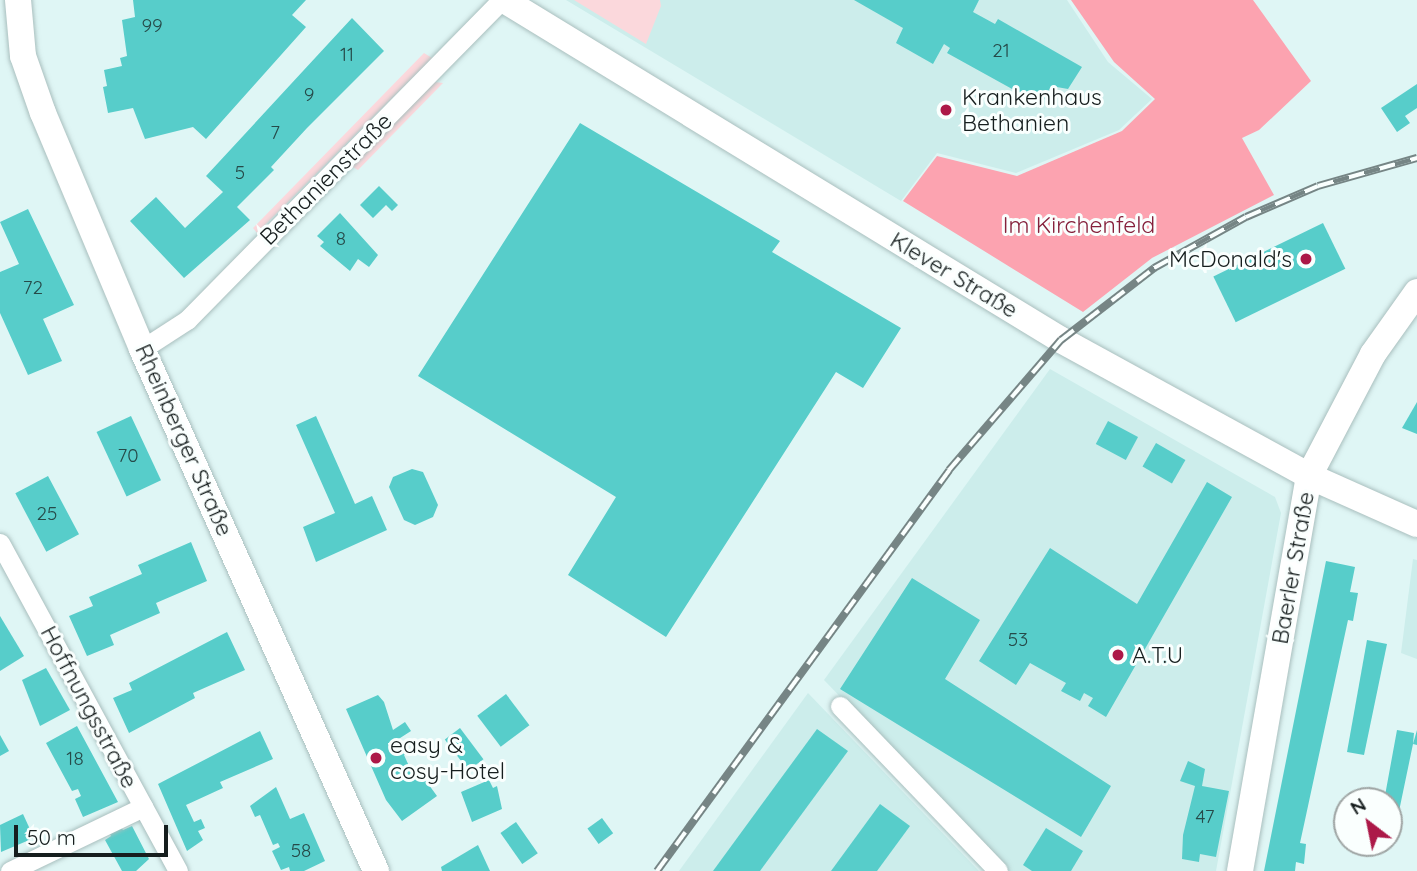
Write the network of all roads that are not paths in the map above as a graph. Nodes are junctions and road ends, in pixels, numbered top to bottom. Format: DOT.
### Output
graph roads {
  1 [pos="18,0"];
  2 [pos="503,0"];
  3 [pos="1417,292"];
  4 [pos="142,349"];
  5 [pos="1309,476"];
  6 [pos="1417,524"];
  7 [pos="0,543"];
  8 [pos="840,706"];
  9 [pos="143,807"];
  10 [pos="10,871"];
  11 [pos="178,871"];
  12 [pos="376,871"];
  13 [pos="998,871"];
  14 [pos="1240,871"];
  1 -- 4 [label="main road, Rheinberger Straße"];
  2 -- 4 [label="street, Bethanienstraße"];
  2 -- 5 [label="main road, Klever Straße"];
  3 -- 5 [label="main road, Baerler Straße"];
  4 -- 12 [label="main road, Rheinberger Straße"];
  5 -- 6 [label="main road, Klever Straße"];
  5 -- 14 [label="main road, Baerler Straße"];
  7 -- 9 [label="street, Hoffnungsstraße"];
  8 -- 13 [label="street"];
  9 -- 10 [label="street"];
  9 -- 11 [label="street, Hoffnungsstraße"];
}
